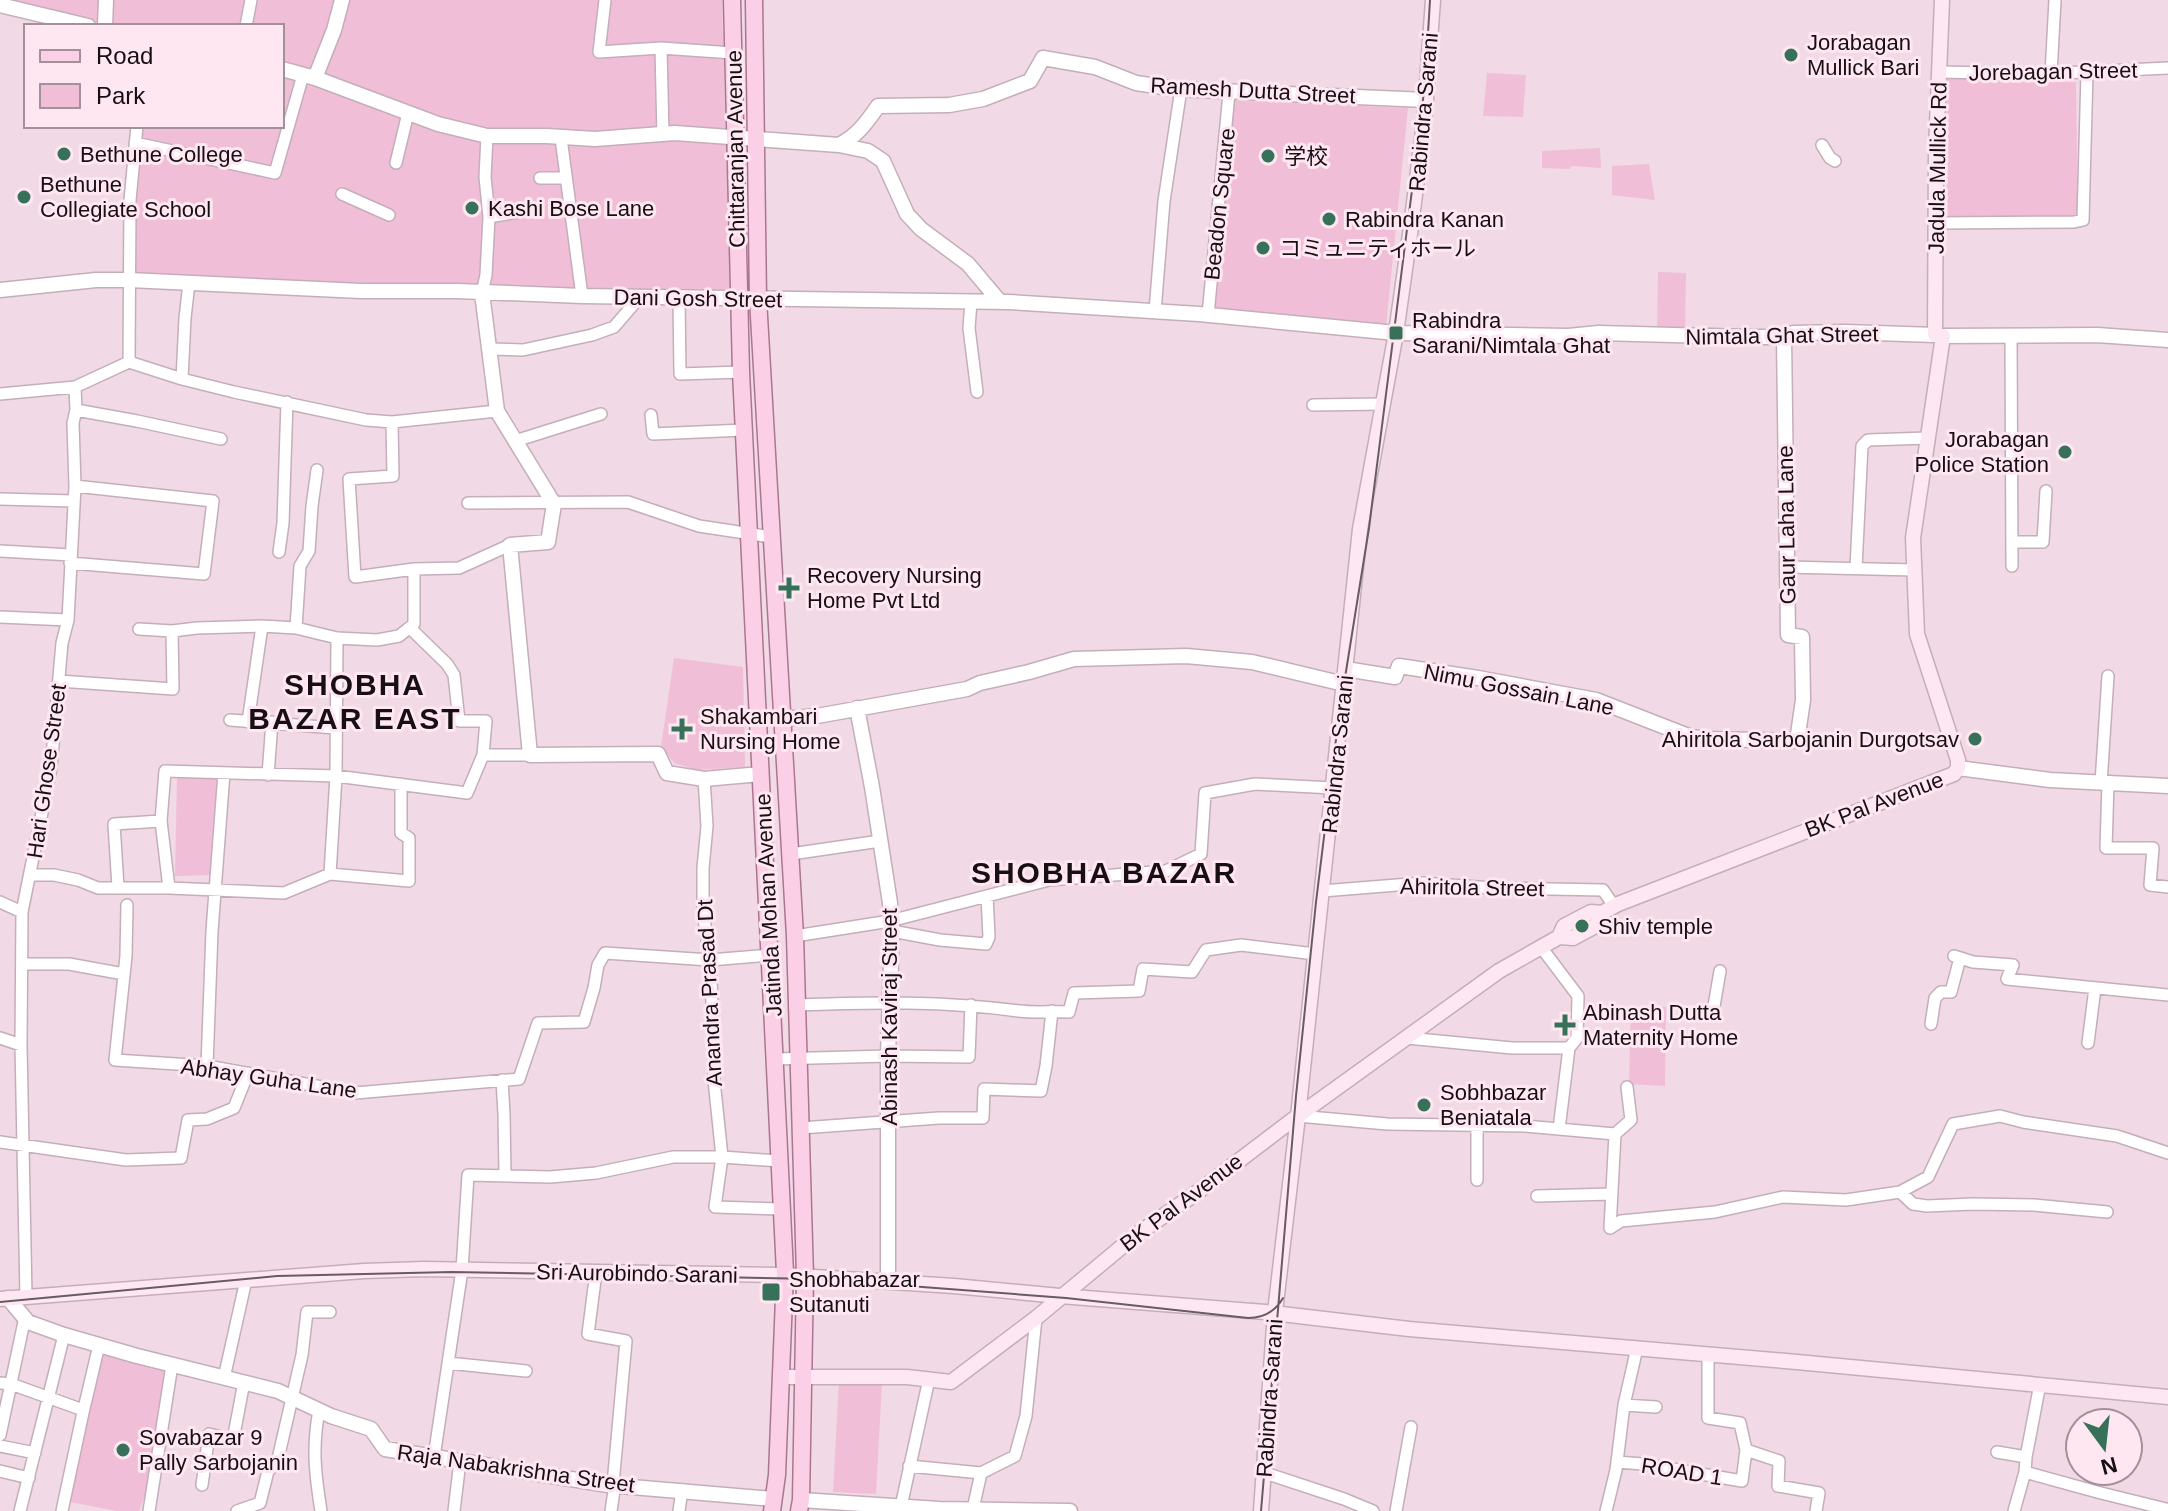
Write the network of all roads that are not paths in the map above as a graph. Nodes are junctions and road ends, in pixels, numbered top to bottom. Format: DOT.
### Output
graph roads {
  1 [pos="106,0"];
  2 [pos="251,0"];
  3 [pos="342,0"];
  4 [pos="605,0"];
  5 [pos="732,0"];
  6 [pos="754,0"];
  7 [pos="1433,0"];
  8 [pos="1942,0"];
  9 [pos="2055,0"];
  10 [pos="0,5"];
  11 [pos="80,24"];
  12 [pos="105,24"];
  13 [pos="246,24"];
  14 [pos="661,48"];
  15 [pos="733,53"];
  16 [pos="2168,68"];
  17 [pos="284,70"];
  18 [pos="1938,72"];
  19 [pos="2087,73"];
  20 [pos="2051,74"];
  21 [pos="309,76"];
  22 [pos="1181,89"];
  23 [pos="1229,93"];
  24 [pos="1426,100"];
  25 [pos="408,113"];
  26 [pos="137,128"];
  27 [pos="663,135"];
  28 [pos="487,136"];
  29 [pos="734,137"];
  30 [pos="561,138"];
  31 [pos="756,139"];
  32 [pos="135,143"];
  33 [pos="839,145"];
  34 [pos="396,163"];
  35 [pos="540,178"];
  36 [pos="565,178"];
  37 [pos="342,194"];
  38 [pos="536,209"];
  39 [pos="389,215"];
  40 [pos="489,217"];
  41 [pos="1936,223"];
  42 [pos="129,280"];
  43 [pos="189,283"];
  44 [pos="0,290"];
  45 [pos="482,293"];
  46 [pos="582,296"];
  47 [pos="640,297"];
  48 [pos="679,297"];
  49 [pos="738,298"];
  50 [pos="758,299"];
  51 [pos="971,302"];
  52 [pos="1000,302"];
  53 [pos="1155,311"];
  54 [pos="1208,315"];
  55 [pos="1396,333"];
  56 [pos="2011,335"];
  57 [pos="1939,336"];
  58 [pos="1784,337"];
  59 [pos="2168,340"];
  60 [pos="489,349"];
  61 [pos="129,362"];
  62 [pos="741,372"];
  63 [pos="182,379"];
  64 [pos="75,387"];
  65 [pos="977,392"];
  66 [pos="0,394"];
  67 [pos="287,402"];
  68 [pos="1383,404"];
  69 [pos="1313,405"];
  70 [pos="76,410"];
  71 [pos="497,411"];
  72 [pos="601,414"];
  73 [pos="651,415"];
  74 [pos="392,422"];
  75 [pos="744,430"];
  76 [pos="1928,438"];
  77 [pos="221,439"];
  78 [pos="515,441"];
  79 [pos="317,470"];
  80 [pos="75,486"];
  81 [pos="2046,491"];
  82 [pos="0,499"];
  83 [pos="74,501"];
  84 [pos="468,503"];
  85 [pos="554,504"];
  86 [pos="749,534"];
  87 [pos="771,537"];
  88 [pos="2013,542"];
  89 [pos="510,545"];
  90 [pos="0,551"];
  91 [pos="279,552"];
  92 [pos="70,559"];
  93 [pos="2012,566"];
  94 [pos="1786,567"];
  95 [pos="1856,568"];
  96 [pos="414,569"];
  97 [pos="1915,570"];
  98 [pos="0,617"];
  99 [pos="68,620"];
  100 [pos="262,626"];
  101 [pos="296,628"];
  102 [pos="410,628"];
  103 [pos="139,629"];
  104 [pos="172,631"];
  105 [pos="337,638"];
  106 [pos="2108,676"];
  107 [pos="1345,677"];
  108 [pos="59,681"];
  109 [pos="1803,700"];
  110 [pos="857,708"];
  111 [pos="782,719"];
  112 [pos="230,720"];
  113 [pos="248,722"];
  114 [pos="272,722"];
  115 [pos="335,728"];
  116 [pos="483,755"];
  117 [pos="530,755"];
  118 [pos="1958,768"];
  119 [pos="224,773"];
  120 [pos="761,774"];
  121 [pos="268,775"];
  122 [pos="336,776"];
  123 [pos="704,779"];
  124 [pos="2105,783"];
  125 [pos="401,784"];
  126 [pos="2168,786"];
  127 [pos="1333,788"];
  128 [pos="161,821"];
  129 [pos="880,841"];
  130 [pos="791,854"];
  131 [pos="330,874"];
  132 [pos="31,875"];
  133 [pos="118,887"];
  134 [pos="2168,887"];
  135 [pos="169,888"];
  136 [pos="216,889"];
  137 [pos="1322,891"];
  138 [pos="987,896"];
  139 [pos="0,902"];
  140 [pos="127,905"];
  141 [pos="1608,910"];
  142 [pos="22,912"];
  143 [pos="891,926"];
  144 [pos="795,936"];
  145 [pos="1541,947"];
  146 [pos="1315,954"];
  147 [pos="770,955"];
  148 [pos="710,960"];
  149 [pos="23,964"];
  150 [pos="1720,971"];
  151 [pos="124,974"];
  152 [pos="2095,988"];
  153 [pos="2168,995"];
  154 [pos="891,1002"];
  155 [pos="796,1005"];
  156 [pos="971,1005"];
  157 [pos="1714,1006"];
  158 [pos="1052,1011"];
  159 [pos="1931,1024"];
  160 [pos="0,1038"];
  161 [pos="1407,1038"];
  162 [pos="2088,1043"];
  163 [pos="21,1045"];
  164 [pos="1569,1048"];
  165 [pos="888,1056"];
  166 [pos="798,1057"];
  167 [pos="775,1059"];
  168 [pos="207,1066"];
  169 [pos="248,1073"];
  170 [pos="502,1080"];
  171 [pos="1627,1087"];
  172 [pos="1298,1116"];
  173 [pos="889,1122"];
  174 [pos="1477,1126"];
  175 [pos="801,1128"];
  176 [pos="1559,1129"];
  177 [pos="1615,1134"];
  178 [pos="0,1142"];
  179 [pos="24,1146"];
  180 [pos="2168,1153"];
  181 [pos="722,1157"];
  182 [pos="779,1161"];
  183 [pos="505,1175"];
  184 [pos="1477,1180"];
  185 [pos="1900,1192"];
  186 [pos="1612,1194"];
  187 [pos="1537,1196"];
  188 [pos="782,1209"];
  189 [pos="2107,1212"];
  190 [pos="462,1270"];
  191 [pos="596,1272"];
  192 [pos="784,1275"];
  193 [pos="805,1276"];
  194 [pos="246,1280"];
  195 [pos="888,1281"];
  196 [pos="1060,1296"];
  197 [pos="26,1297"];
  198 [pos="4,1299"];
  199 [pos="330,1312"];
  200 [pos="1275,1312"];
  201 [pos="25,1317"];
  202 [pos="1036,1318"];
  203 [pos="64,1335"];
  204 [pos="99,1345"];
  205 [pos="1637,1348"];
  206 [pos="1708,1354"];
  207 [pos="448,1363"];
  208 [pos="172,1365"];
  209 [pos="526,1371"];
  210 [pos="781,1377"];
  211 [pos="803,1377"];
  212 [pos="224,1378"];
  213 [pos="929,1379"];
  214 [pos="244,1382"];
  215 [pos="6,1384"];
  216 [pos="2040,1384"];
  217 [pos="291,1397"];
  218 [pos="2168,1397"];
  219 [pos="49,1399"];
  220 [pos="1624,1405"];
  221 [pos="1656,1407"];
  222 [pos="83,1410"];
  223 [pos="319,1410"];
  224 [pos="1411,1427"];
  225 [pos="0,1435"];
  226 [pos="0,1446"];
  227 [pos="1746,1450"];
  228 [pos="1997,1452"];
  229 [pos="35,1453"];
  230 [pos="434,1457"];
  231 [pos="2026,1457"];
  232 [pos="460,1461"];
  233 [pos="1617,1462"];
  234 [pos="909,1466"];
  235 [pos="0,1471"];
  236 [pos="2025,1472"];
  237 [pos="981,1473"];
  238 [pos="1265,1473"];
  239 [pos="29,1478"];
  240 [pos="614,1484"];
  241 [pos="202,1485"];
  242 [pos="682,1490"];
  243 [pos="773,1505"];
  244 [pos="1343,1505"];
  245 [pos="800,1506"];
  246 [pos="900,1508"];
  247 [pos="973,1509"];
  248 [pos="2166,1509"];
  249 [pos="20,1511"];
  250 [pos="62,1511"];
  251 [pos="149,1511"];
  252 [pos="237,1511"];
  253 [pos="321,1511"];
  254 [pos="454,1511"];
  255 [pos="611,1511"];
  256 [pos="679,1511"];
  257 [pos="1070,1511"];
  258 [pos="1261,1511"];
  259 [pos="1373,1511"];
  260 [pos="1396,1511"];
  261 [pos="1606,1511"];
  262 [pos="1816,1511"];
  263 [pos="2014,1511"];
  1 -- 12 [label="street"];
  2 -- 13 [label="street"];
  3 -- 21 [label="street"];
  4 -- 14 [label="street"];
  5 -- 15 [label="main road, Chittaranjan Avenue"];
  6 -- 31 [label="main road"];
  7 -- 24 [label="main road, Rabindra Sarani"];
  8 -- 18 [label="main road, Jadula Mullick Rd"];
  9 -- 20 [label="street"];
  10 -- 11 [label="street"];
  14 -- 15 [label="street"];
  14 -- 27 [label="street"];
  15 -- 29 [label="main road, Chittaranjan Avenue"];
  16 -- 19 [label="street, Jorebagan Street"];
  17 -- 21 [label="street"];
  18 -- 20 [label="street, Jorebagan Street"];
  18 -- 41 [label="main road, Jadula Mullick Rd"];
  19 -- 20 [label="street, Jorebagan Street"];
  19 -- 41 [label="street"];
  21 -- 25 [label="street"];
  21 -- 32 [label="street"];
  22 -- 23 [label="street, Ramesh Dutta Street"];
  22 -- 33 [label="street, Ramesh Dutta Street"];
  22 -- 53 [label="street"];
  23 -- 24 [label="street, Ramesh Dutta Street"];
  23 -- 54 [label="street, Beadon Square"];
  24 -- 55 [label="main road, Rabindra Sarani"];
  25 -- 28 [label="street"];
  25 -- 34 [label="street"];
  26 -- 32 [label="street"];
  27 -- 29 [label="street"];
  27 -- 30 [label="street"];
  28 -- 30 [label="street"];
  28 -- 40 [label="street"];
  29 -- 31 [label="street"];
  29 -- 49 [label="main road, Chittaranjan Avenue"];
  30 -- 36 [label="street"];
  31 -- 33 [label="street"];
  31 -- 50 [label="main road"];
  32 -- 42 [label="street"];
  33 -- 52 [label="street"];
  35 -- 36 [label="street"];
  36 -- 46 [label="street"];
  37 -- 39 [label="street"];
  38 -- 40 [label="street"];
  40 -- 45 [label="street"];
  41 -- 57 [label="main road, Jadula Mullick Rd"];
  42 -- 43 [label="street, Dani Gosh Street"];
  42 -- 44 [label="street, Dani Gosh Street"];
  42 -- 61 [label="street"];
  43 -- 45 [label="street, Dani Gosh Street"];
  43 -- 63 [label="street"];
  45 -- 46 [label="street, Dani Gosh Street"];
  45 -- 60 [label="street"];
  46 -- 47 [label="street, Dani Gosh Street"];
  47 -- 48 [label="street, Dani Gosh Street"];
  47 -- 60 [label="street"];
  48 -- 49 [label="street, Dani Gosh Street"];
  48 -- 62 [label="street"];
  49 -- 50 [label="street, Dani Gosh Street"];
  49 -- 62 [label="main road, Jatinda Mohan Avenue"];
  50 -- 51 [label="street, Dani Gosh Street"];
  50 -- 87 [label="main road"];
  51 -- 52 [label="street, Dani Gosh Street"];
  51 -- 65 [label="street"];
  52 -- 53 [label="street, Dani Gosh Street"];
  53 -- 54 [label="street, Dani Gosh Street"];
  54 -- 55 [label="street, Dani Gosh Street"];
  55 -- 58 [label="street, Nimtala Ghat Street"];
  55 -- 68 [label="main road, Rabindra Sarani"];
  56 -- 57 [label="street, Nimtala Ghat Street"];
  56 -- 59 [label="street, Nimtala Ghat Street"];
  56 -- 88 [label="street"];
  57 -- 58 [label="street, Nimtala Ghat Street"];
  57 -- 76 [label="main road, BK Pal Avenue"];
  58 -- 94 [label="street, Gaur Laha Lane"];
  60 -- 71 [label="street"];
  61 -- 63 [label="street"];
  61 -- 64 [label="street"];
  62 -- 75 [label="main road, Jatinda Mohan Avenue"];
  63 -- 67 [label="street"];
  64 -- 66 [label="street"];
  64 -- 70 [label="street, Hari Ghose Street"];
  67 -- 74 [label="street"];
  67 -- 91 [label="street"];
  68 -- 69 [label="street"];
  68 -- 107 [label="main road, Rabindra Sarani"];
  70 -- 77 [label="street"];
  70 -- 80 [label="street, Hari Ghose Street"];
  71 -- 74 [label="street"];
  71 -- 78 [label="street"];
  72 -- 78 [label="street"];
  73 -- 75 [label="street"];
  74 -- 96 [label="street"];
  75 -- 86 [label="main road, Jatinda Mohan Avenue"];
  76 -- 95 [label="street"];
  76 -- 97 [label="main road, BK Pal Avenue"];
  78 -- 85 [label="street"];
  79 -- 101 [label="street"];
  80 -- 83 [label="street, Hari Ghose Street"];
  80 -- 92 [label="street"];
  81 -- 88 [label="street"];
  82 -- 83 [label="street"];
  83 -- 92 [label="street, Hari Ghose Street"];
  84 -- 85 [label="street"];
  85 -- 86 [label="street"];
  85 -- 89 [label="street"];
  86 -- 87 [label="street"];
  86 -- 120 [label="main road, Jatinda Mohan Avenue"];
  87 -- 111 [label="main road"];
  88 -- 93 [label="street"];
  89 -- 96 [label="street"];
  89 -- 117 [label="street"];
  90 -- 92 [label="street"];
  92 -- 99 [label="street, Hari Ghose Street"];
  94 -- 95 [label="street"];
  94 -- 109 [label="street, Gaur Laha Lane"];
  95 -- 97 [label="street"];
  96 -- 102 [label="street"];
  97 -- 118 [label="main road, BK Pal Avenue"];
  98 -- 99 [label="street"];
  99 -- 108 [label="street, Hari Ghose Street"];
  100 -- 101 [label="street"];
  100 -- 104 [label="street"];
  100 -- 113 [label="street"];
  101 -- 105 [label="street"];
  102 -- 105 [label="street"];
  102 -- 116 [label="street"];
  103 -- 104 [label="street"];
  104 -- 108 [label="street"];
  105 -- 115 [label="street"];
  106 -- 124 [label="street"];
  107 -- 109 [label="street, Nimu Gossain Lane"];
  107 -- 110 [label="street"];
  107 -- 127 [label="main road, Rabindra Sarani"];
  108 -- 132 [label="street, Hari Ghose Street"];
  110 -- 111 [label="street"];
  110 -- 129 [label="street, Abinash Kaviraj Street"];
  111 -- 130 [label="main road"];
  112 -- 113 [label="street"];
  113 -- 114 [label="street"];
  114 -- 115 [label="street"];
  114 -- 121 [label="street"];
  115 -- 122 [label="street"];
  116 -- 117 [label="street"];
  116 -- 125 [label="street"];
  117 -- 123 [label="street"];
  118 -- 124 [label="street"];
  118 -- 141 [label="main road, BK Pal Avenue"];
  119 -- 121 [label="street"];
  119 -- 128 [label="street"];
  119 -- 136 [label="street"];
  120 -- 123 [label="street"];
  120 -- 147 [label="main road, Jatinda Mohan Avenue"];
  121 -- 122 [label="street"];
  122 -- 125 [label="street"];
  122 -- 131 [label="street"];
  123 -- 148 [label="street, Anandra Prasad Dt"];
  124 -- 126 [label="street"];
  124 -- 134 [label="street"];
  125 -- 131 [label="street"];
  127 -- 137 [label="main road, Rabindra Sarani"];
  127 -- 138 [label="street"];
  128 -- 133 [label="street"];
  128 -- 135 [label="street"];
  129 -- 130 [label="street"];
  129 -- 143 [label="street, Abinash Kaviraj Street"];
  130 -- 144 [label="main road"];
  131 -- 136 [label="street"];
  132 -- 133 [label="street"];
  132 -- 142 [label="street, Hari Ghose Street"];
  133 -- 135 [label="street"];
  135 -- 136 [label="street"];
  136 -- 168 [label="street"];
  137 -- 141 [label="street, Ahiritola Street"];
  137 -- 146 [label="main road, Rabindra Sarani"];
  138 -- 143 [label="street"];
  138 -- 143 [label="street"];
  139 -- 142 [label="street"];
  140 -- 151 [label="street"];
  141 -- 145 [label="main road, BK Pal Avenue"];
  142 -- 149 [label="street, Hari Ghose Street"];
  143 -- 144 [label="street"];
  143 -- 154 [label="street, Abinash Kaviraj Street"];
  144 -- 155 [label="main road"];
  145 -- 161 [label="main road, BK Pal Avenue"];
  145 -- 164 [label="street"];
  146 -- 158 [label="street"];
  146 -- 172 [label="main road, Rabindra Sarani"];
  147 -- 148 [label="street"];
  147 -- 167 [label="main road, Jatinda Mohan Avenue"];
  148 -- 170 [label="street, Abhay Guha Lane"];
  148 -- 181 [label="street, Anandra Prasad Dt"];
  149 -- 151 [label="street"];
  149 -- 163 [label="street, Hari Ghose Street"];
  150 -- 157 [label="street"];
  151 -- 168 [label="street, Abhay Guha Lane"];
  152 -- 153 [label="street"];
  152 -- 159 [label="street"];
  152 -- 162 [label="street"];
  154 -- 155 [label="street"];
  154 -- 156 [label="street"];
  154 -- 165 [label="street, Abinash Kaviraj Street"];
  155 -- 166 [label="main road"];
  156 -- 158 [label="street"];
  156 -- 165 [label="street"];
  158 -- 173 [label="street"];
  160 -- 163 [label="street"];
  161 -- 164 [label="street"];
  161 -- 172 [label="main road, BK Pal Avenue"];
  163 -- 179 [label="street, Hari Ghose Street"];
  164 -- 176 [label="street"];
  165 -- 166 [label="street"];
  165 -- 173 [label="street, Abinash Kaviraj Street"];
  166 -- 167 [label="street"];
  166 -- 175 [label="main road"];
  167 -- 182 [label="main road, Jatinda Mohan Avenue"];
  168 -- 169 [label="street, Abhay Guha Lane"];
  169 -- 170 [label="street, Abhay Guha Lane"];
  169 -- 179 [label="street"];
  170 -- 183 [label="street"];
  171 -- 177 [label="street"];
  172 -- 174 [label="street"];
  172 -- 196 [label="main road, BK Pal Avenue"];
  172 -- 200 [label="main road, Rabindra Sarani"];
  173 -- 175 [label="street"];
  173 -- 195 [label="street, Abinash Kaviraj Street"];
  174 -- 176 [label="street"];
  174 -- 184 [label="street"];
  175 -- 193 [label="main road"];
  176 -- 177 [label="street"];
  177 -- 186 [label="street"];
  178 -- 179 [label="street"];
  179 -- 197 [label="street, Hari Ghose Street"];
  180 -- 185 [label="street"];
  181 -- 182 [label="street"];
  181 -- 183 [label="street"];
  181 -- 188 [label="street, Anandra Prasad Dt"];
  182 -- 188 [label="main road, Jatinda Mohan Avenue"];
  183 -- 190 [label="street"];
  185 -- 186 [label="street"];
  185 -- 189 [label="street"];
  186 -- 187 [label="street"];
  188 -- 192 [label="main road, Jatinda Mohan Avenue"];
  190 -- 191 [label="main road, Sri Aurobindo Sarani"];
  190 -- 194 [label="main road, Sri Aurobindo Sarani"];
  190 -- 207 [label="street"];
  191 -- 192 [label="main road, Sri Aurobindo Sarani"];
  191 -- 240 [label="street"];
  192 -- 193 [label="main road, Sri Aurobindo Sarani"];
  192 -- 210 [label="main road, Jatinda Mohan Avenue"];
  193 -- 195 [label="main road, Sri Aurobindo Sarani"];
  193 -- 211 [label="main road"];
  194 -- 197 [label="main road, Sri Aurobindo Sarani"];
  194 -- 212 [label="street"];
  195 -- 196 [label="main road, Sri Aurobindo Sarani"];
  196 -- 200 [label="main road, Sri Aurobindo Sarani"];
  196 -- 202 [label="main road, BK Pal Avenue"];
  197 -- 198 [label="main road, Sri Aurobindo Sarani"];
  198 -- 201 [label="street, Raja Nabakrishna Street"];
  199 -- 217 [label="street"];
  200 -- 205 [label="main road, Sri Aurobindo Sarani"];
  200 -- 238 [label="main road, Rabindra Sarani"];
  201 -- 203 [label="street, Raja Nabakrishna Street"];
  201 -- 215 [label="street"];
  202 -- 213 [label="main road, BK Pal Avenue"];
  202 -- 237 [label="street"];
  203 -- 204 [label="street, Raja Nabakrishna Street"];
  203 -- 219 [label="street"];
  204 -- 208 [label="street, Raja Nabakrishna Street"];
  204 -- 222 [label="street"];
  205 -- 206 [label="main road, Sri Aurobindo Sarani"];
  205 -- 220 [label="street"];
  206 -- 216 [label="main road, Sri Aurobindo Sarani"];
  206 -- 227 [label="street"];
  207 -- 209 [label="street"];
  207 -- 230 [label="street"];
  208 -- 212 [label="street, Raja Nabakrishna Street"];
  208 -- 251 [label="street"];
  210 -- 211 [label="main road, BK Pal Avenue"];
  210 -- 243 [label="main road, Jatinda Mohan Avenue"];
  211 -- 213 [label="main road, BK Pal Avenue"];
  211 -- 245 [label="main road"];
  212 -- 214 [label="street, Raja Nabakrishna Street"];
  213 -- 234 [label="street"];
  214 -- 217 [label="street, Raja Nabakrishna Street"];
  214 -- 241 [label="street"];
  215 -- 219 [label="street"];
  215 -- 225 [label="street"];
  216 -- 218 [label="main road, Sri Aurobindo Sarani"];
  216 -- 231 [label="street"];
  217 -- 223 [label="street, Raja Nabakrishna Street"];
  217 -- 252 [label="street"];
  219 -- 222 [label="street"];
  219 -- 229 [label="street"];
  220 -- 221 [label="street"];
  220 -- 233 [label="street"];
  222 -- 250 [label="street"];
  223 -- 230 [label="street, Raja Nabakrishna Street"];
  223 -- 253 [label="street"];
  224 -- 260 [label="street"];
  226 -- 229 [label="street"];
  227 -- 233 [label="street, ROAD 1"];
  227 -- 262 [label="street, ROAD 1"];
  228 -- 231 [label="street"];
  229 -- 239 [label="street"];
  230 -- 232 [label="street, Raja Nabakrishna Street"];
  231 -- 236 [label="street"];
  232 -- 240 [label="street, Raja Nabakrishna Street"];
  232 -- 254 [label="street"];
  233 -- 261 [label="street"];
  234 -- 237 [label="street"];
  234 -- 246 [label="street"];
  235 -- 239 [label="street"];
  236 -- 248 [label="street"];
  236 -- 263 [label="street"];
  237 -- 247 [label="street"];
  238 -- 244 [label="street"];
  238 -- 258 [label="main road, Rabindra Sarani"];
  239 -- 249 [label="street"];
  240 -- 242 [label="street, Raja Nabakrishna Street"];
  240 -- 255 [label="street"];
  242 -- 243 [label="street, Raja Nabakrishna Street"];
  242 -- 256 [label="street"];
  244 -- 259 [label="street"];
  245 -- 246 [label="street"];
  246 -- 247 [label="street"];
  247 -- 257 [label="street"];
}
